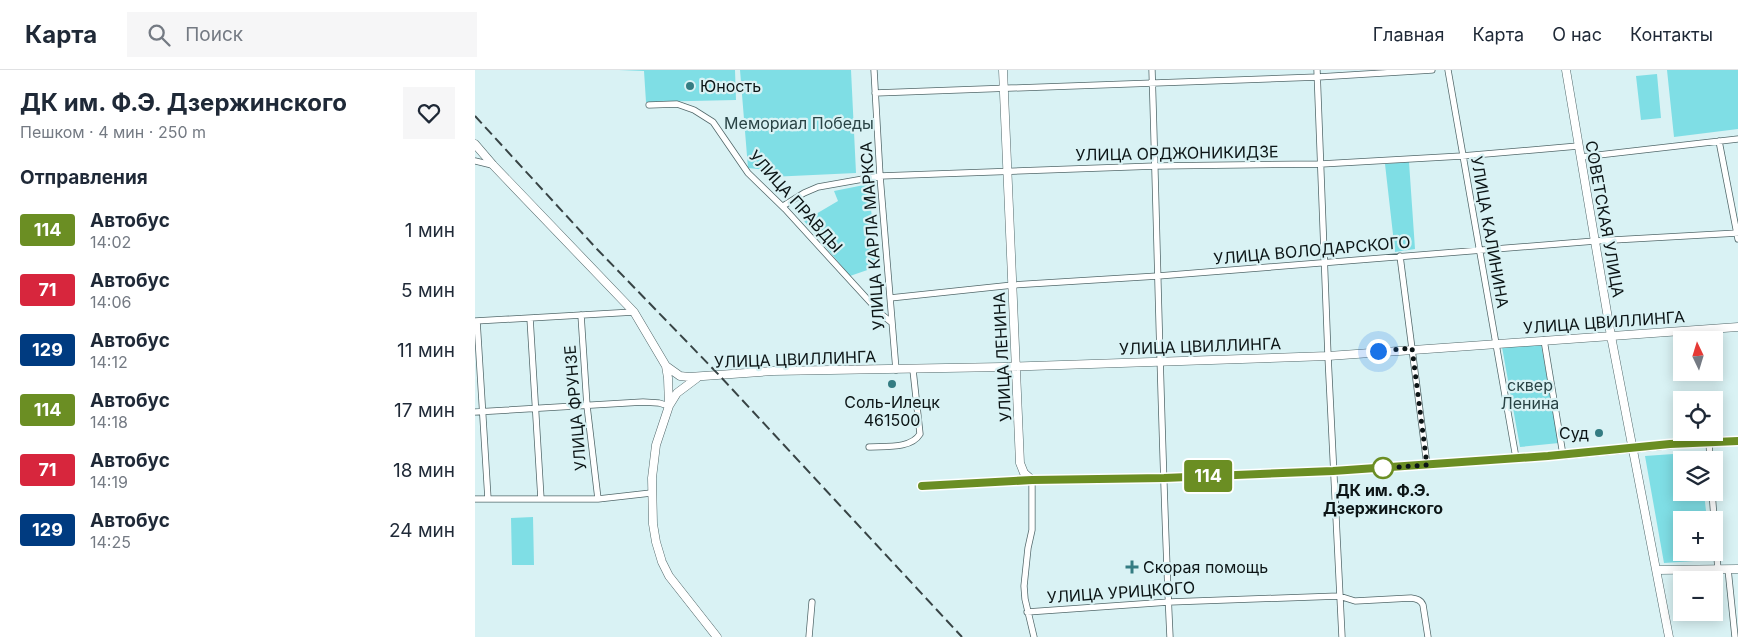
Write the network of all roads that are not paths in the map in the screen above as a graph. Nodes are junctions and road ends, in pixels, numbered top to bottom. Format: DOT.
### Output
graph roads {
  1 [pos="874,70"];
  2 [pos="1003,70"];
  3 [pos="1152,70"];
  4 [pos="1432,70"];
  5 [pos="1448,70"];
  6 [pos="1566,70"];
  7 [pos="1317,73"];
  8 [pos="1152,82"];
  9 [pos="1004,88"];
  10 [pos="875,93"];
  11 [pos="649,105"];
  12 [pos="1738,139"];
  13 [pos="1719,141"];
  14 [pos="475,144"];
  15 [pos="1578,146"];
  16 [pos="1462,156"];
  17 [pos="1581,157"];
  18 [pos="475,161"];
  19 [pos="1321,164"];
  20 [pos="493,165"];
  21 [pos="1156,166"];
  22 [pos="1007,171"];
  23 [pos="880,176"];
  24 [pos="783,206"];
  25 [pos="1738,235"];
  26 [pos="1595,241"];
  27 [pos="1479,250"];
  28 [pos="1400,256"];
  29 [pos="1325,262"];
  30 [pos="1159,276"];
  31 [pos="1013,285"];
  32 [pos="890,298"];
  33 [pos="634,312"];
  34 [pos="581,315"];
  35 [pos="530,318"];
  36 [pos="476,321"];
  37 [pos="891,322"];
  38 [pos="1738,327"];
  39 [pos="1611,336"];
  40 [pos="1544,340"];
  41 [pos="1497,343"];
  42 [pos="1412,348"];
  43 [pos="1327,356"];
  44 [pos="1159,360"];
  45 [pos="665,366"];
  46 [pos="1017,367"];
  47 [pos="895,370"];
  48 [pos="913,370"];
  49 [pos="699,377"];
  50 [pos="587,406"];
  51 [pos="669,406"];
  52 [pos="535,409"];
  53 [pos="482,411"];
  54 [pos="475,412"];
  55 [pos="1738,441"];
  56 [pos="1709,442"];
  57 [pos="869,447"];
  58 [pos="1631,447"];
  59 [pos="1710,451"];
  60 [pos="1563,455"];
  61 [pos="1516,458"];
  62 [pos="1427,465"];
  63 [pos="1333,471"];
  64 [pos="1164,478"];
  65 [pos="1032,480"];
  66 [pos="922,486"];
  67 [pos="651,493"];
  68 [pos="541,498"];
  69 [pos="488,499"];
  70 [pos="598,499"];
  71 [pos="475,500"];
  72 [pos="1713,501"];
  73 [pos="1728,569"];
  74 [pos="1738,569"];
  75 [pos="1657,570"];
  76 [pos="1718,570"];
  77 [pos="1339,596"];
  78 [pos="812,602"];
  79 [pos="1169,602"];
  80 [pos="1027,612"];
  81 [pos="717,637"];
  82 [pos="809,637"];
  83 [pos="1033,637"];
  84 [pos="1170,637"];
  85 [pos="1341,637"];
  86 [pos="1428,637"];
  87 [pos="1669,637"];
  88 [pos="1735,637"];
  1 -- 10 [label="street, УЛИЦА КАРЛА МАРКСА"];
  2 -- 9 [label="street, УЛИЦА ЛЕНИНА"];
  3 -- 8 [label="street"];
  4 -- 7 [label="street"];
  5 -- 16 [label="street, УЛИЦА КАЛИНИНА"];
  6 -- 15 [label="street, СОВЕТСКАЯ УЛИЦА"];
  7 -- 8 [label="street"];
  7 -- 19 [label="street"];
  8 -- 9 [label="street"];
  8 -- 21 [label="street"];
  9 -- 10 [label="street"];
  9 -- 22 [label="street, УЛИЦА ЛЕНИНА"];
  10 -- 23 [label="street, УЛИЦА КАРЛА МАРКСА"];
  11 -- 24 [label="street, УЛИЦА ПРАВДЫ"];
  12 -- 13 [label="street"];
  13 -- 17 [label="street"];
  13 -- 25 [label="street"];
  14 -- 20 [label="street"];
  15 -- 16 [label="street, УЛИЦА ОРДЖОНИКИДЗЕ"];
  15 -- 17 [label="street, СОВЕТСКАЯ УЛИЦА"];
  16 -- 19 [label="street, УЛИЦА ОРДЖОНИКИДЗЕ"];
  16 -- 27 [label="street, УЛИЦА КАЛИНИНА"];
  17 -- 26 [label="street, СОВЕТСКАЯ УЛИЦА"];
  18 -- 20 [label="street"];
  19 -- 21 [label="street, УЛИЦА ОРДЖОНИКИДЗЕ"];
  19 -- 29 [label="street"];
  20 -- 33 [label="street"];
  21 -- 22 [label="street, УЛИЦА ОРДЖОНИКИДЗЕ"];
  21 -- 30 [label="street"];
  22 -- 23 [label="street, УЛИЦА ОРДЖОНИКИДЗЕ"];
  22 -- 31 [label="street, УЛИЦА ЛЕНИНА"];
  23 -- 24 [label="street, УЛИЦА ОРДЖОНИКИДЗЕ"];
  23 -- 32 [label="street, УЛИЦА КАРЛА МАРКСА"];
  24 -- 37 [label="street, УЛИЦА ПРАВДЫ"];
  25 -- 26 [label="street, УЛИЦА ВОЛОДАРСКОГО"];
  26 -- 27 [label="street, УЛИЦА ВОЛОДАРСКОГО"];
  26 -- 39 [label="street, СОВЕТСКАЯ УЛИЦА"];
  27 -- 28 [label="street, УЛИЦА ВОЛОДАРСКОГО"];
  27 -- 41 [label="street, УЛИЦА КАЛИНИНА"];
  28 -- 29 [label="street, УЛИЦА ВОЛОДАРСКОГО"];
  28 -- 42 [label="street"];
  29 -- 30 [label="street, УЛИЦА ВОЛОДАРСКОГО"];
  29 -- 43 [label="street"];
  30 -- 31 [label="street, УЛИЦА ВОЛОДАРСКОГО"];
  30 -- 44 [label="street"];
  31 -- 32 [label="street, УЛИЦА ВОЛОДАРСКОГО"];
  31 -- 46 [label="street, УЛИЦА ЛЕНИНА"];
  32 -- 37 [label="street, УЛИЦА КАРЛА МАРКСА"];
  33 -- 34 [label="street"];
  33 -- 45 [label="street"];
  34 -- 35 [label="street"];
  34 -- 50 [label="street, УЛИЦА ФРУНЗЕ"];
  35 -- 36 [label="street"];
  35 -- 52 [label="street"];
  36 -- 53 [label="street"];
  37 -- 47 [label="street, УЛИЦА КАРЛА МАРКСА"];
  38 -- 39 [label="street, УЛИЦА ЦВИЛЛИНГА"];
  39 -- 40 [label="street, УЛИЦА ЦВИЛЛИНГА"];
  39 -- 58 [label="street, СОВЕТСКАЯ УЛИЦА"];
  40 -- 41 [label="street, УЛИЦА ЦВИЛЛИНГА"];
  40 -- 60 [label="street"];
  41 -- 42 [label="street, УЛИЦА ЦВИЛЛИНГА"];
  41 -- 61 [label="street, УЛИЦА КАЛИНИНА"];
  42 -- 43 [label="street, УЛИЦА ЦВИЛЛИНГА"];
  42 -- 62 [label="street"];
  43 -- 44 [label="street, УЛИЦА ЦВИЛЛИНГА"];
  43 -- 63 [label="street"];
  44 -- 46 [label="street, УЛИЦА ЦВИЛЛИНГА"];
  44 -- 64 [label="street"];
  45 -- 49 [label="street, УЛИЦА ЦВИЛЛИНГА"];
  45 -- 51 [label="street"];
  46 -- 48 [label="street, УЛИЦА ЦВИЛЛИНГА"];
  46 -- 65 [label="street, УЛИЦА ЛЕНИНА"];
  47 -- 48 [label="street, УЛИЦА ЦВИЛЛИНГА"];
  47 -- 49 [label="street, УЛИЦА ЦВИЛЛИНГА"];
  48 -- 57 [label="street"];
  49 -- 51 [label="street"];
  50 -- 51 [label="street"];
  50 -- 52 [label="street"];
  50 -- 70 [label="street, УЛИЦА ФРУНЗЕ"];
  51 -- 67 [label="street"];
  52 -- 53 [label="street"];
  52 -- 68 [label="street"];
  53 -- 54 [label="street"];
  53 -- 69 [label="street"];
  55 -- 56 [label="street"];
  56 -- 58 [label="street"];
  56 -- 59 [label="street"];
  58 -- 60 [label="street"];
  58 -- 75 [label="street, СОВЕТСКАЯ УЛИЦА"];
  60 -- 61 [label="street"];
  61 -- 62 [label="street"];
  62 -- 63 [label="street"];
  63 -- 64 [label="street"];
  63 -- 77 [label="street"];
  64 -- 65 [label="street"];
  64 -- 79 [label="street"];
  65 -- 66 [label="street"];
  65 -- 80 [label="street"];
  67 -- 70 [label="street"];
  67 -- 81 [label="street"];
  68 -- 69 [label="street"];
  68 -- 70 [label="street"];
  69 -- 71 [label="street"];
  72 -- 76 [label="street"];
  73 -- 74 [label="street"];
  73 -- 76 [label="street"];
  73 -- 88 [label="street"];
  75 -- 76 [label="street"];
  75 -- 87 [label="street, СОВЕТСКАЯ УЛИЦА"];
  77 -- 79 [label="street, УЛИЦА УРИЦКОГО"];
  77 -- 85 [label="street"];
  77 -- 86 [label="street, УЛИЦА УРИЦКОГО"];
  78 -- 82 [label="street"];
  79 -- 80 [label="street, УЛИЦА УРИЦКОГО"];
  79 -- 84 [label="street"];
  80 -- 83 [label="street"];
}
